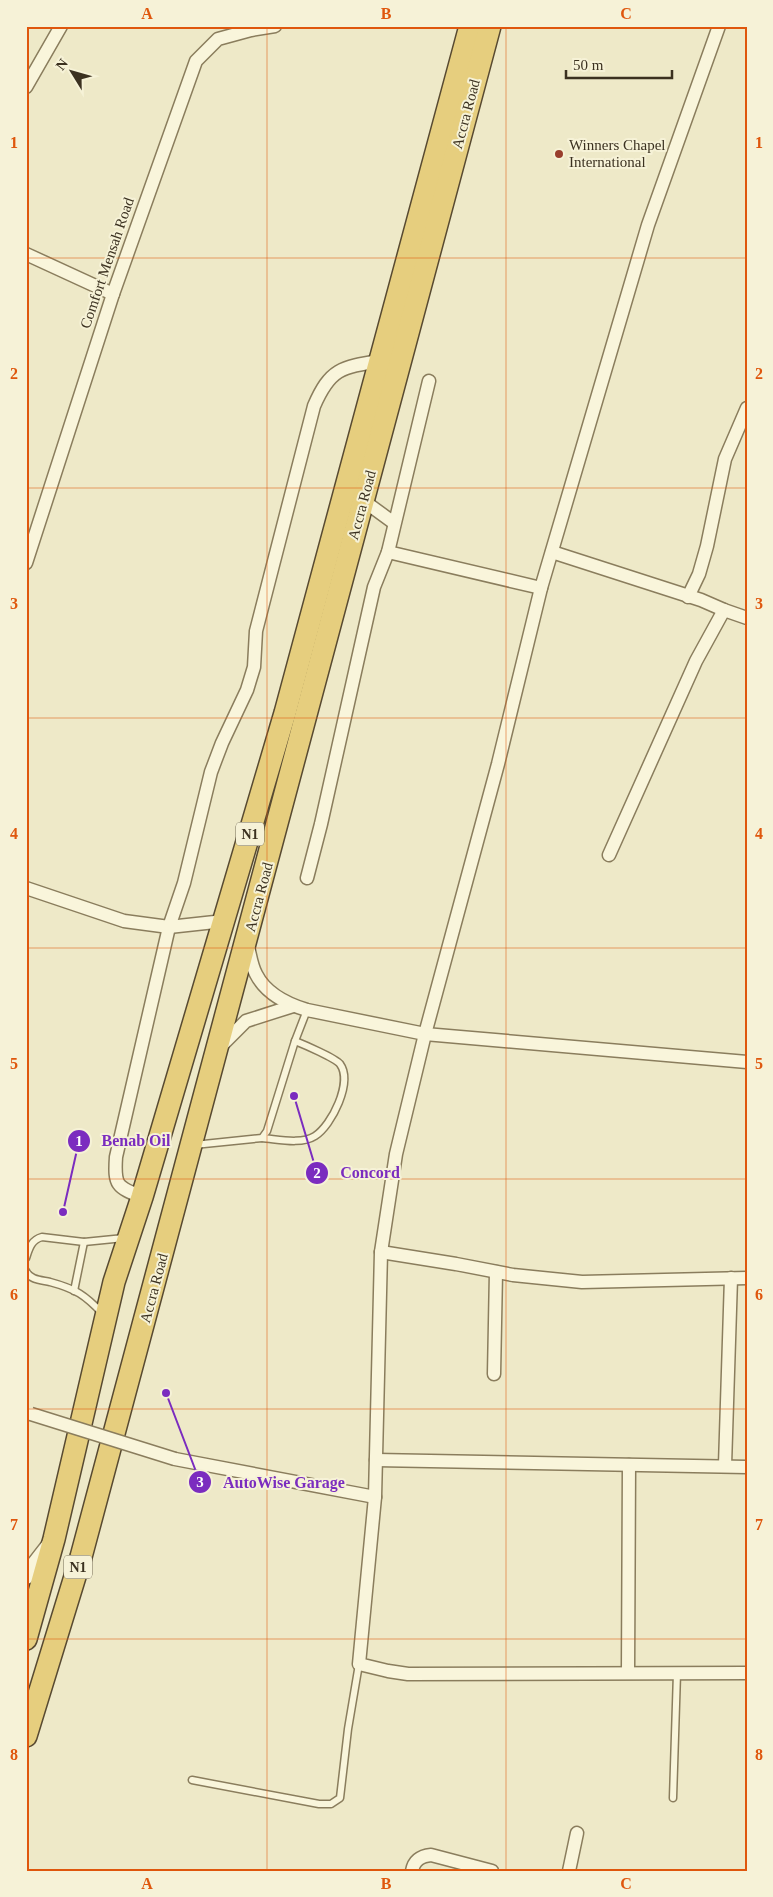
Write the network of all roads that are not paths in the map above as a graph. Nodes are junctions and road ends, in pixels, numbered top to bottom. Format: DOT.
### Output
graph roads {
  1 [pos="61,26"];
  2 [pos="275,26"];
  3 [pos="470,26"];
  4 [pos="490,26"];
  5 [pos="719,26"];
  6 [pos="26,86"];
  7 [pos="26,254"];
  8 [pos="113,294"];
  9 [pos="380,361"];
  10 [pos="429,381"];
  11 [pos="747,408"];
  12 [pos="364,501"];
  13 [pos="394,524"];
  14 [pos="388,552"];
  15 [pos="552,552"];
  16 [pos="26,563"];
  17 [pos="541,588"];
  18 [pos="688,597"];
  19 [pos="724,610"];
  20 [pos="747,618"];
  21 [pos="609,855"];
  22 [pos="307,878"];
  23 [pos="26,888"];
  24 [pos="224,921"];
  25 [pos="169,927"];
  26 [pos="247,942"];
  27 [pos="293,1006"];
  28 [pos="307,1010"];
  29 [pos="425,1034"];
  30 [pos="296,1041"];
  31 [pos="218,1050"];
  32 [pos="747,1062"];
  33 [pos="262,1138"];
  34 [pos="192,1145"];
  35 [pos="142,1197"];
  36 [pos="129,1237"];
  37 [pos="84,1242"];
  38 [pos="381,1252"];
  39 [pos="26,1258"];
  40 [pos="26,1271"];
  41 [pos="496,1272"];
  42 [pos="731,1278"];
  43 [pos="747,1278"];
  44 [pos="74,1291"];
  45 [pos="105,1317"];
  46 [pos="494,1374"];
  47 [pos="29,1413"];
  48 [pos="376,1460"];
  49 [pos="726,1465"];
  50 [pos="629,1466"];
  51 [pos="747,1467"];
  52 [pos="375,1497"];
  53 [pos="54,1539"];
  54 [pos="26,1576"];
  55 [pos="26,1639"];
  56 [pos="359,1664"];
  57 [pos="628,1672"];
  58 [pos="677,1672"];
  59 [pos="747,1673"];
  60 [pos="26,1736"];
  61 [pos="192,1780"];
  62 [pos="673,1798"];
  63 [pos="577,1833"];
  64 [pos="412,1871"];
  65 [pos="492,1871"];
  66 [pos="569,1871"];
  1 -- 6 [label="street"];
  2 -- 8 [label="street, Comfort Mensah Road"];
  3 -- 9 [label="highway, Accra Road / N1"];
  4 -- 12 [label="highway, Accra Road / N1"];
  5 -- 15 [label="street"];
  7 -- 8 [label="street"];
  8 -- 16 [label="street, Comfort Mensah Road"];
  9 -- 24 [label="highway, Accra Road / N1"];
  9 -- 25 [label="street"];
  10 -- 13 [label="street"];
  11 -- 18 [label="street"];
  12 -- 13 [label="street"];
  12 -- 26 [label="highway, Accra Road / N1"];
  13 -- 14 [label="street"];
  14 -- 17 [label="street"];
  14 -- 22 [label="street"];
  15 -- 17 [label="street"];
  15 -- 18 [label="street"];
  17 -- 29 [label="street"];
  18 -- 19 [label="street"];
  19 -- 20 [label="street"];
  19 -- 21 [label="street"];
  23 -- 25 [label="street"];
  24 -- 25 [label="street"];
  24 -- 35 [label="highway, Accra Road / N1"];
  25 -- 35 [label="street"];
  26 -- 27 [label="street"];
  26 -- 31 [label="highway, Accra Road / N1"];
  27 -- 28 [label="street"];
  27 -- 31 [label="street"];
  28 -- 29 [label="street"];
  28 -- 30 [label="lane"];
  29 -- 32 [label="street"];
  29 -- 38 [label="street"];
  30 -- 33 [label="lane"];
  30 -- 33 [label="lane"];
  31 -- 34 [label="highway, Accra Road / N1"];
  33 -- 34 [label="lane"];
  34 -- 60 [label="highway, Accra Road / N1"];
  35 -- 36 [label="highway, Accra Road / N1"];
  36 -- 37 [label="lane"];
  36 -- 45 [label="highway, Accra Road / N1"];
  37 -- 39 [label="lane"];
  37 -- 44 [label="lane"];
  38 -- 41 [label="street"];
  38 -- 48 [label="street"];
  40 -- 44 [label="lane"];
  41 -- 42 [label="street"];
  41 -- 46 [label="street"];
  42 -- 43 [label="street"];
  42 -- 49 [label="street"];
  44 -- 45 [label="lane"];
  45 -- 53 [label="highway, Accra Road / N1"];
  47 -- 52 [label="street, bridge"];
  48 -- 50 [label="street"];
  48 -- 52 [label="street"];
  49 -- 50 [label="street"];
  49 -- 51 [label="street"];
  50 -- 57 [label="street"];
  52 -- 56 [label="street"];
  53 -- 54 [label="street"];
  53 -- 55 [label="highway, Accra Road / N1"];
  56 -- 57 [label="street"];
  56 -- 61 [label="lane"];
  57 -- 58 [label="street"];
  58 -- 59 [label="street"];
  58 -- 62 [label="lane"];
  63 -- 66 [label="street"];
  64 -- 65 [label="street"];
}
